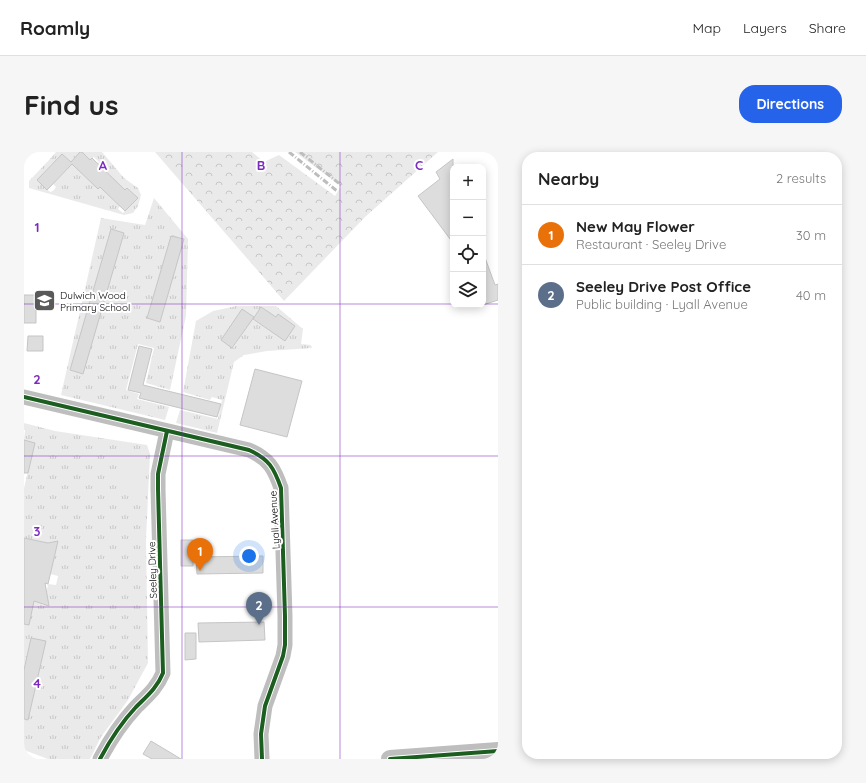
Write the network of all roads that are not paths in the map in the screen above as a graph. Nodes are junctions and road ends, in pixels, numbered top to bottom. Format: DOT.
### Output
graph roads {
  1 [pos="24,398"];
  2 [pos="167,432"];
  3 [pos="498,751"];
  4 [pos="100,759"];
  5 [pos="262,759"];
  6 [pos="390,759"];
  1 -- 2 [label="street, Lyall Avenue"];
  2 -- 4 [label="street, Seeley Drive"];
  2 -- 5 [label="street, Lyall Avenue"];
  3 -- 6 [label="street"];
}
